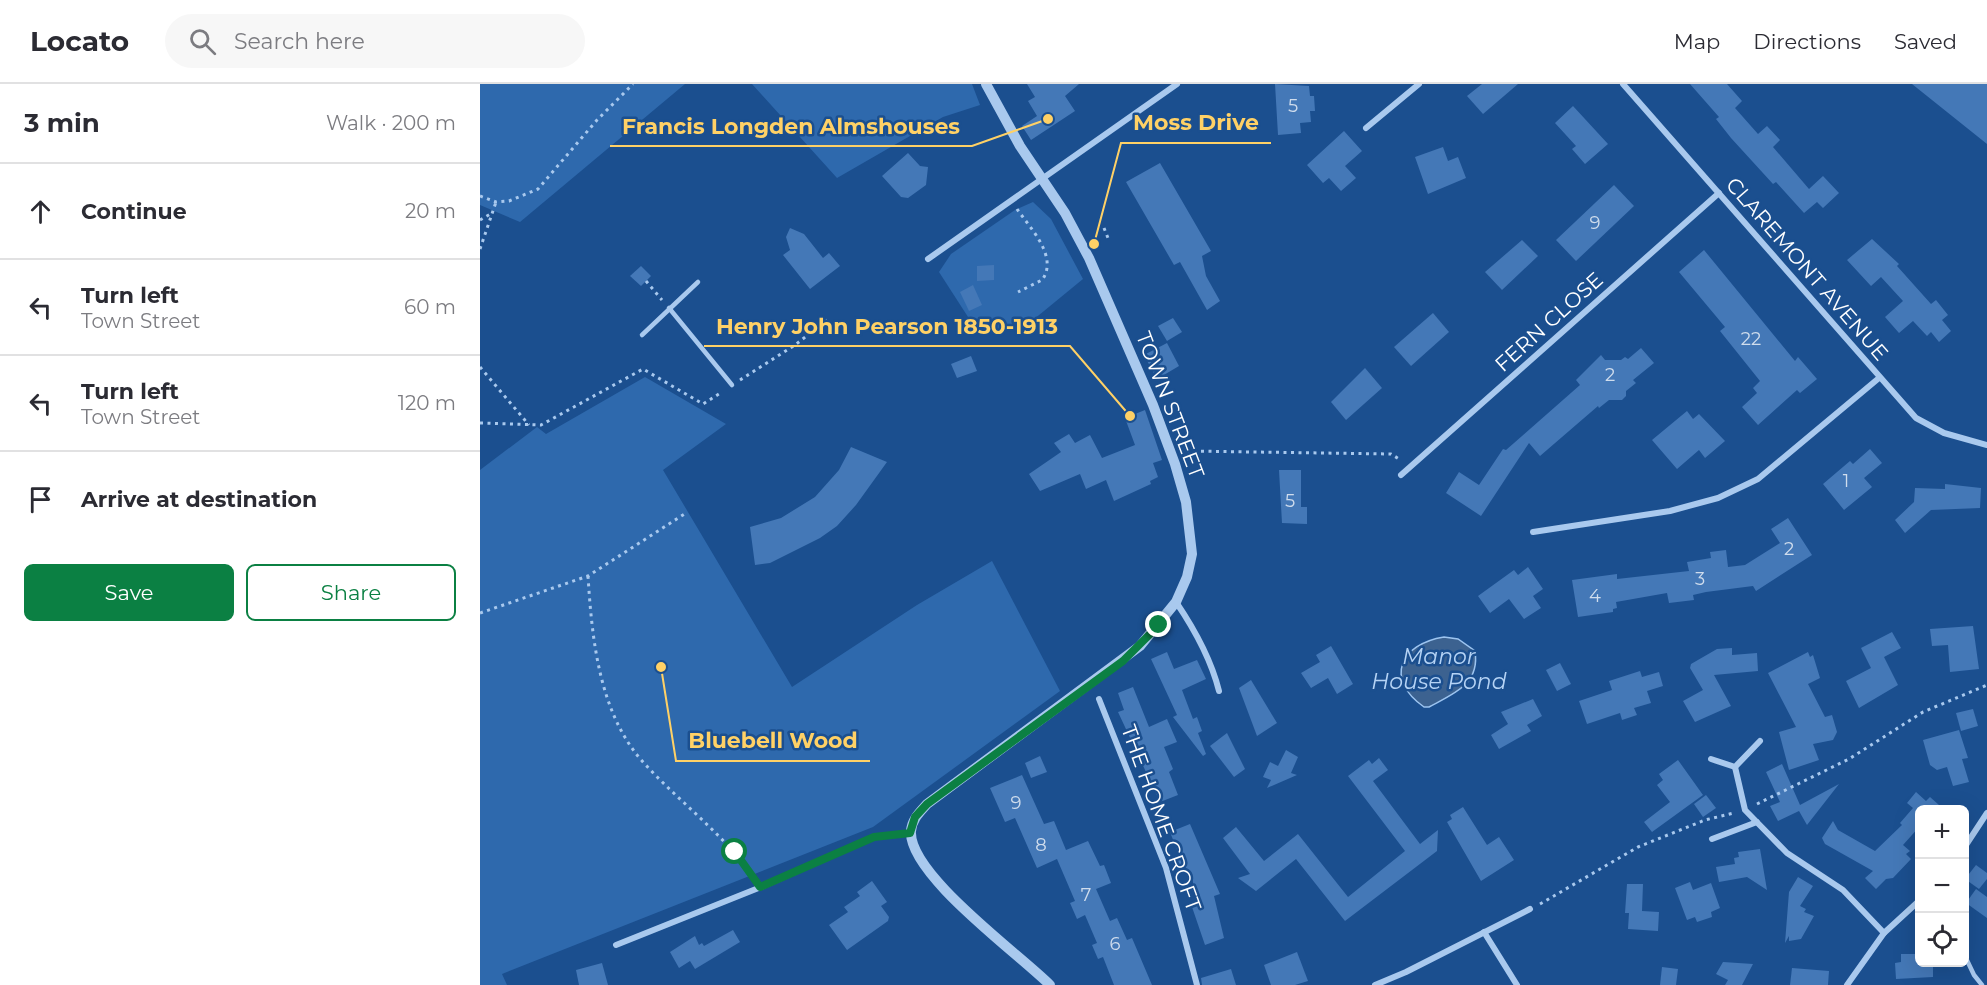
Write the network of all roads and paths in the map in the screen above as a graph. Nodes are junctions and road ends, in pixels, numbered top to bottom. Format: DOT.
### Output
graph roads {
  1 [pos="633,84"];
  2 [pos="987,84"];
  3 [pos="1177,84"];
  4 [pos="1419,84"];
  5 [pos="1623,84"];
  6 [pos="1366,128"];
  7 [pos="1041,180"];
  8 [pos="1719,193"];
  9 [pos="480,196"];
  10 [pos="496,202"];
  11 [pos="1018,211"];
  12 [pos="494,212"];
  13 [pos="480,220"];
  14 [pos="1104,228"];
  15 [pos="1108,238"];
  16 [pos="480,249"];
  17 [pos="928,259"];
  18 [pos="646,281"];
  19 [pos="698,282"];
  20 [pos="1018,292"];
  21 [pos="667,306"];
  22 [pos="827,320"];
  23 [pos="642,335"];
  24 [pos="480,367"];
  25 [pos="1879,378"];
  26 [pos="732,385"];
  27 [pos="480,423"];
  28 [pos="529,425"];
  29 [pos="1987,445"];
  30 [pos="1180,451"];
  31 [pos="1411,466"];
  32 [pos="1401,475"];
  33 [pos="686,513"];
  34 [pos="1533,532"];
  35 [pos="588,576"];
  36 [pos="1176,602"];
  37 [pos="480,613"];
  38 [pos="1987,685"];
  39 [pos="1219,691"];
  40 [pos="1099,699"];
  41 [pos="1760,741"];
  42 [pos="1710,759"];
  43 [pos="1735,766"];
  44 [pos="1745,810"];
  45 [pos="1987,813"];
  46 [pos="1757,822"];
  47 [pos="911,830"];
  48 [pos="1712,839"];
  49 [pos="1969,842"];
  50 [pos="760,887"];
  51 [pos="1915,905"];
  52 [pos="1530,909"];
  53 [pos="1484,932"];
  54 [pos="1884,933"];
  55 [pos="616,945"];
  56 [pos="1969,963"];
  57 [pos="1050,985"];
  58 [pos="1197,985"];
  59 [pos="1375,985"];
  60 [pos="1517,985"];
  61 [pos="1847,985"];
  62 [pos="1982,985"];
  1 -- 10 [label="path"];
  2 -- 7 [label="street, TOWN STREET"];
  3 -- 7 [label="street"];
  4 -- 6 [label="street"];
  5 -- 8 [label="street, CLAREMONT AVENUE"];
  7 -- 17 [label="street"];
  7 -- 36 [label="street, TOWN STREET"];
  8 -- 25 [label="street, CLAREMONT AVENUE"];
  8 -- 31 [label="street, FERN CLOSE"];
  9 -- 10 [label="path"];
  10 -- 12 [label="path"];
  11 -- 20 [label="path"];
  12 -- 13 [label="path"];
  12 -- 16 [label="path"];
  14 -- 15 [label="path"];
  18 -- 21 [label="path"];
  19 -- 21 [label="lane"];
  21 -- 23 [label="lane"];
  21 -- 26 [label="lane"];
  22 -- 26 [label="path"];
  24 -- 28 [label="path"];
  25 -- 29 [label="street, CLAREMONT AVENUE"];
  25 -- 34 [label="street"];
  26 -- 28 [label="path"];
  27 -- 28 [label="path"];
  30 -- 31 [label="path"];
  31 -- 32 [label="street, FERN CLOSE"];
  33 -- 35 [label="path"];
  35 -- 37 [label="path"];
  35 -- 50 [label="path"];
  36 -- 39 [label="street"];
  36 -- 47 [label="street, TOWN STREET"];
  38 -- 44 [label="path"];
  40 -- 58 [label="street, THE HOME CROFT"];
  41 -- 43 [label="street"];
  42 -- 43 [label="street"];
  43 -- 44 [label="street"];
  44 -- 46 [label="street"];
  44 -- 52 [label="path"];
  45 -- 49 [label="street"];
  46 -- 48 [label="street"];
  46 -- 54 [label="street"];
  47 -- 50 [label="street"];
  47 -- 57 [label="street"];
  50 -- 55 [label="street"];
  51 -- 54 [label="street"];
  52 -- 53 [label="street"];
  53 -- 59 [label="street"];
  53 -- 60 [label="street"];
  54 -- 61 [label="street"];
  56 -- 62 [label="lane"];
}
